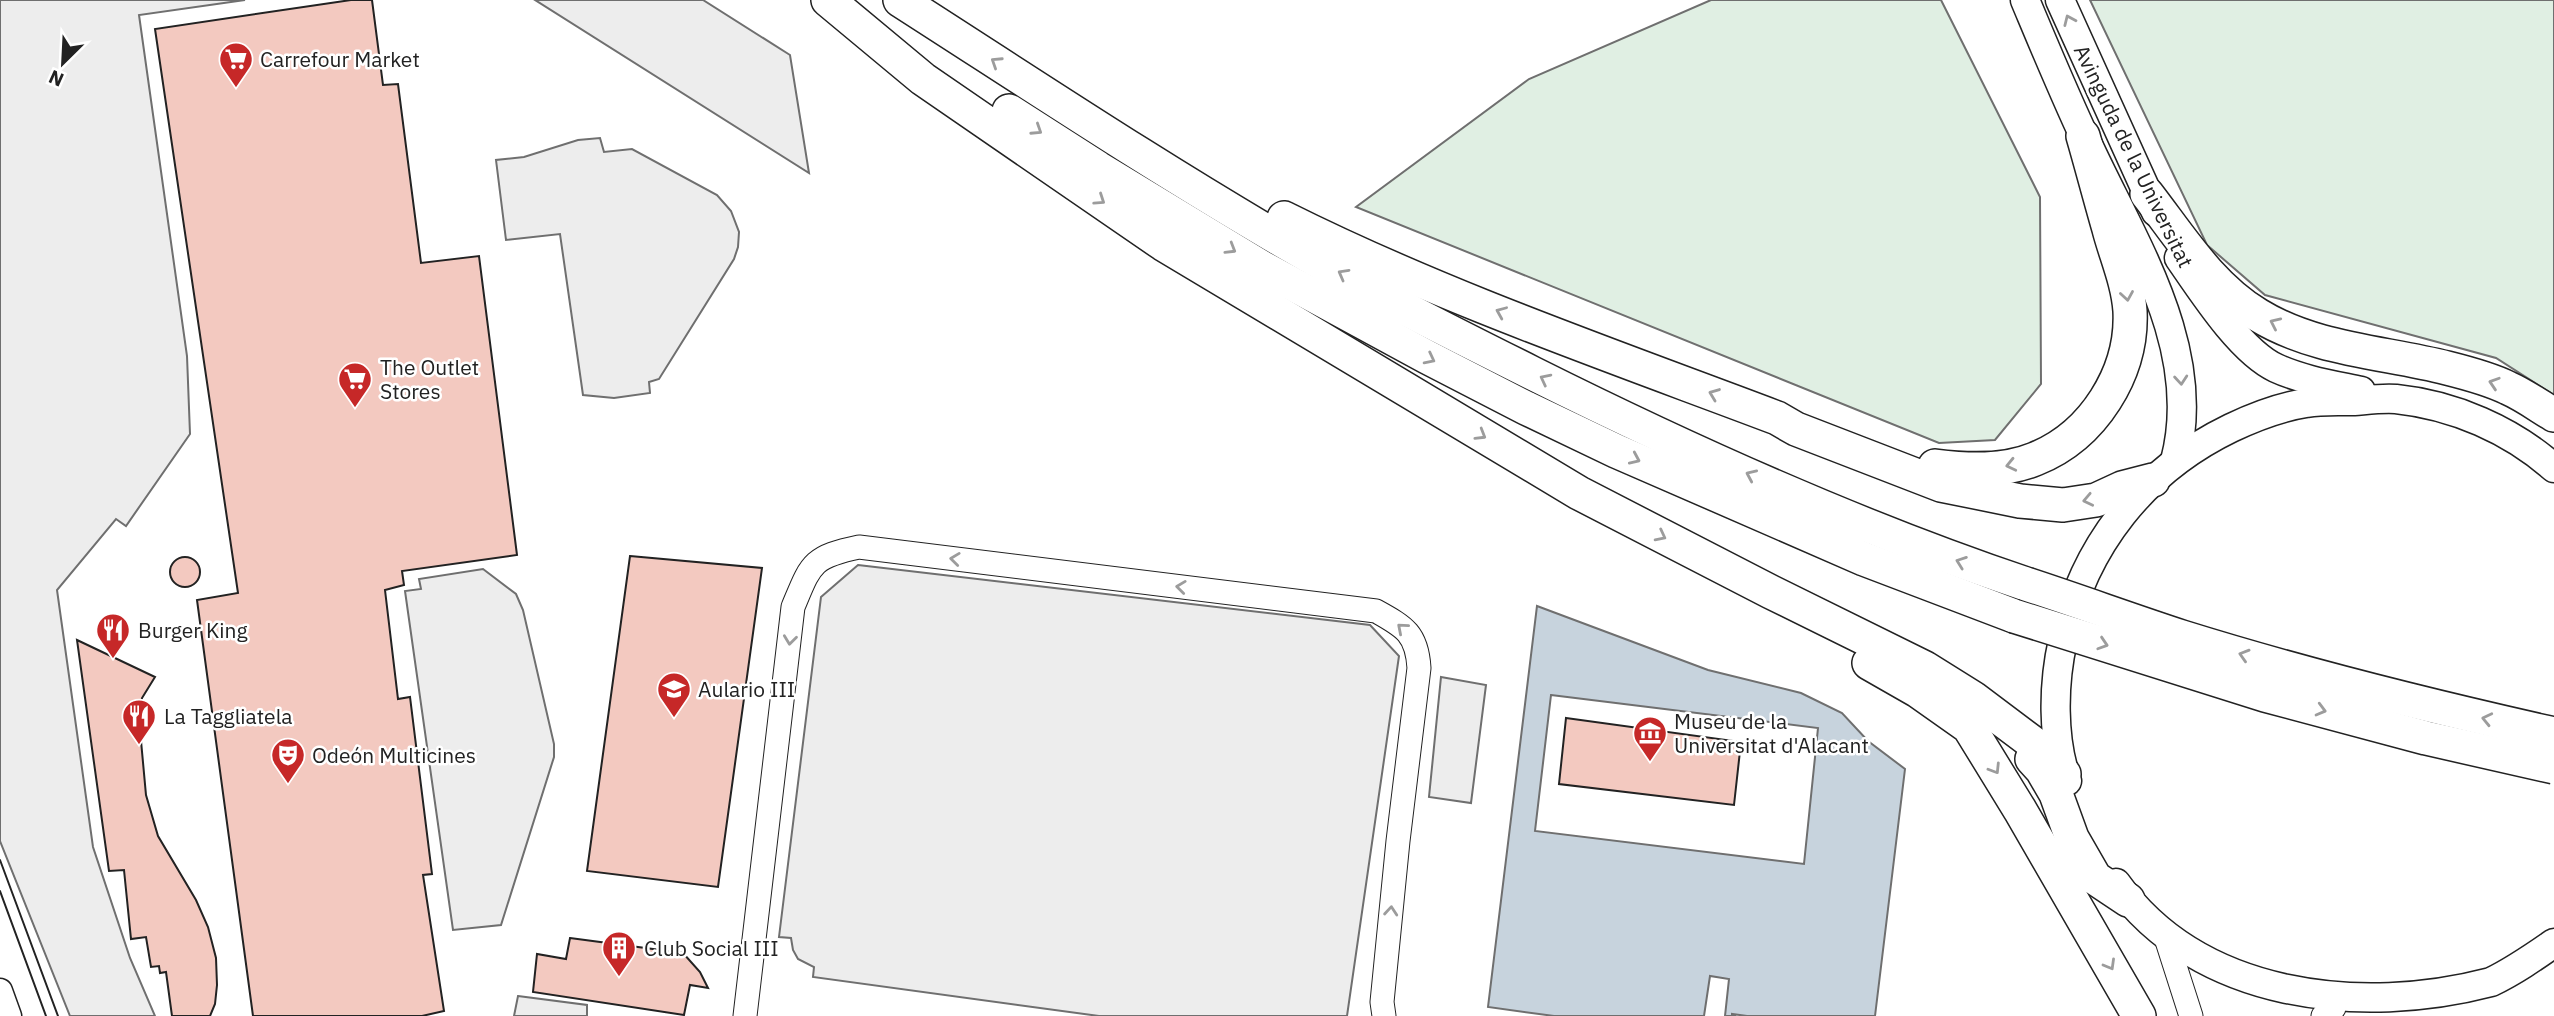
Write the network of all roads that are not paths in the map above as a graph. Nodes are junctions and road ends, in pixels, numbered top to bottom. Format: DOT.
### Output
graph roads {
  1 [pos="828,0"];
  2 [pos="836,0"];
  3 [pos="900,0"];
  4 [pos="2025,0"];
  5 [pos="2060,0"];
  6 [pos="2083,136"];
  7 [pos="1156,165"];
  8 [pos="2147,194"];
  9 [pos="2394,399"];
  10 [pos="2554,415"];
  11 [pos="1777,418"];
  12 [pos="2554,468"];
  13 [pos="2164,470"];
  14 [pos="1771,592"];
  15 [pos="2554,734"];
  16 [pos="2554,767"];
  17 [pos="2064,774"];
  18 [pos="2128,900"];
  19 [pos="2166,938"];
  20 [pos="2554,943"];
  21 [pos="0,991"];
  22 [pos="2435,1009"];
  23 [pos="2329,1012"];
  24 [pos="9,1016"];
  25 [pos="745,1016"];
  26 [pos="1384,1016"];
  27 [pos="2139,1016"];
  28 [pos="2191,1016"];
  1 -- 14 [label="highway, one-way"];
  2 -- 16 [label="highway, one-way, bridge"];
  7 -- 3 [label="highway, one-way"];
  4 -- 6 [label="main road, Avinguda de la Universitat"];
  8 -- 5 [label="main road, Avinguda de la Universitat, one-way"];
  6 -- 11 [label="highway, one-way"];
  6 -- 13 [label="main road, Avinguda de la Universitat, one-way"];
  11 -- 7 [label="highway, one-way"];
  15 -- 7 [label="highway, one-way, bridge"];
  8 -- 9 [label="main road, Avinguda de la Universitat"];
  10 -- 8 [label="highway, one-way"];
  9 -- 12 [label="main road"];
  9 -- 13 [label="main road"];
  13 -- 11 [label="highway, one-way"];
  13 -- 17 [label="main road"];
  14 -- 17 [label="highway"];
  14 -- 18 [label="highway"];
  14 -- 27 [label="highway, one-way"];
  17 -- 18 [label="main road"];
  18 -- 19 [label="main road"];
  19 -- 23 [label="main road"];
  19 -- 28 [label="street"];
  20 -- 22 [label="main road"];
  21 -- 24 [label="main road"];
  22 -- 23 [label="main road"];
  26 -- 25 [label="street, one-way"];
}
